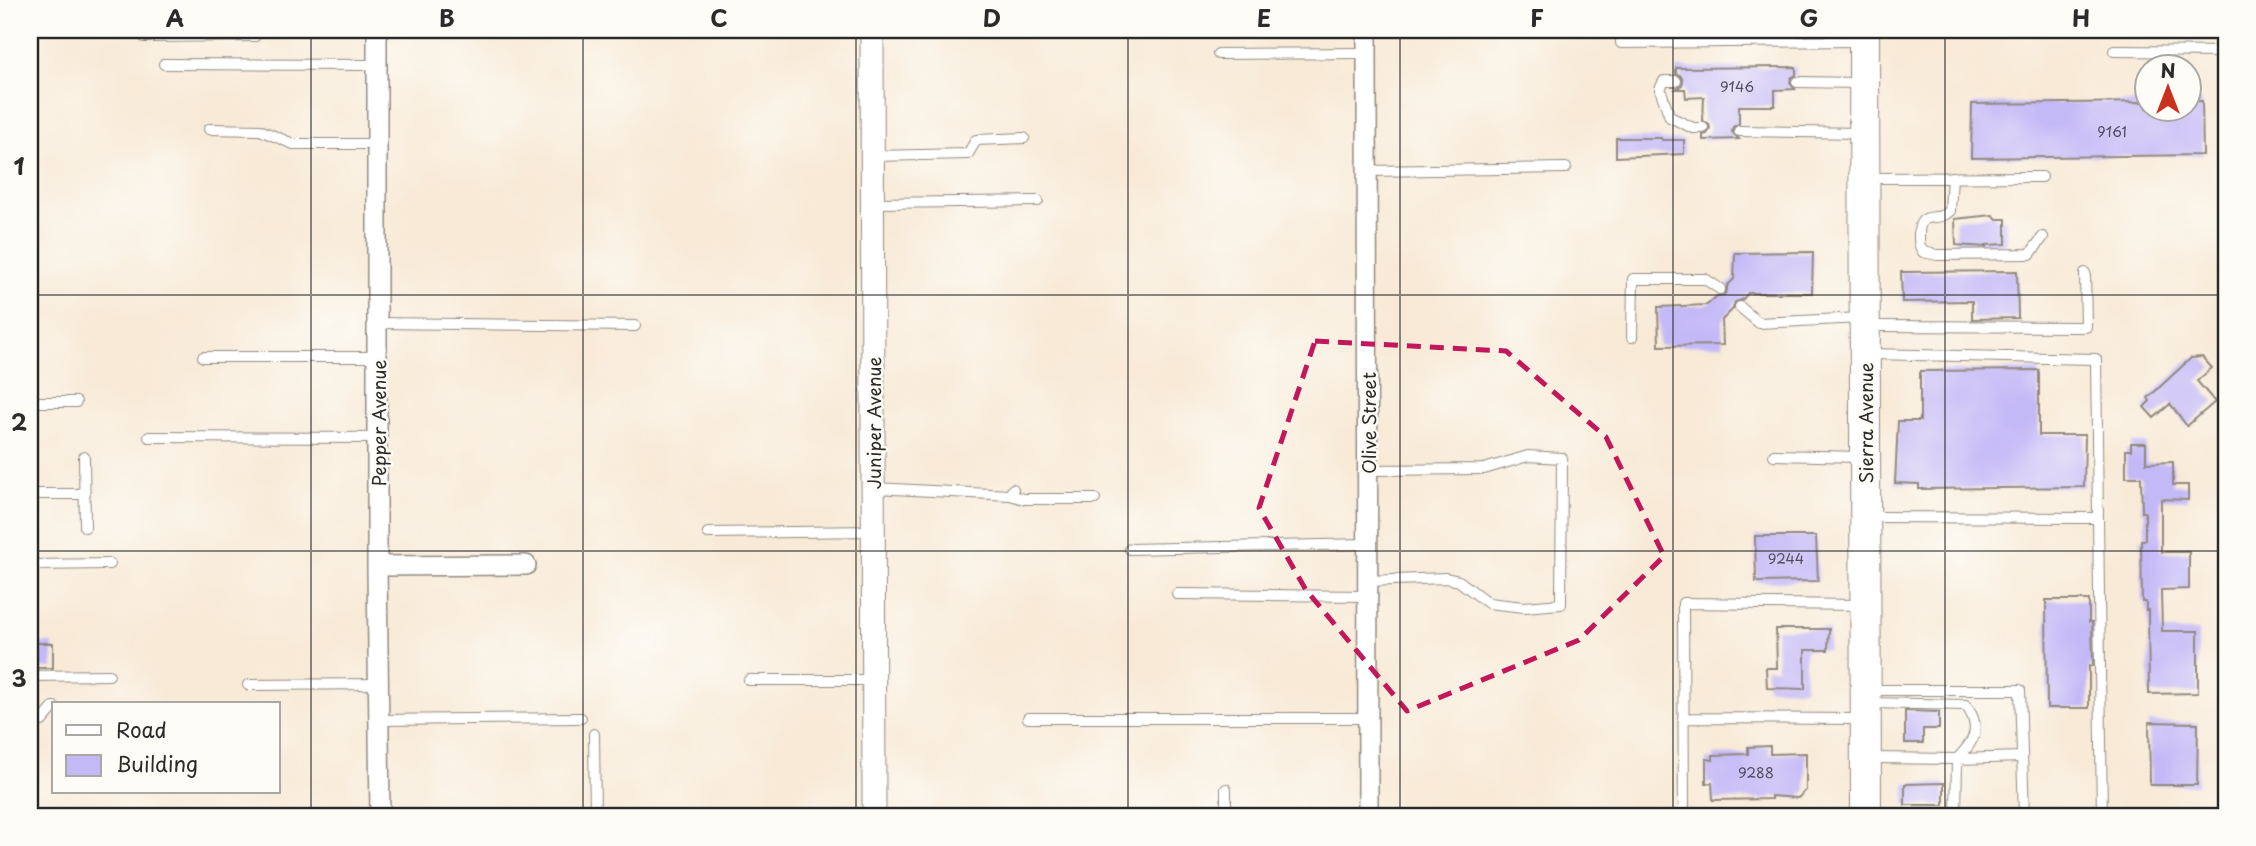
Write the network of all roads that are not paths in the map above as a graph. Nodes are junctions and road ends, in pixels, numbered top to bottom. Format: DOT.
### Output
graph roads {
  1 [pos="144,30"];
  2 [pos="377,30"];
  3 [pos="872,30"];
  4 [pos="1367,30"];
  5 [pos="1621,30"];
  6 [pos="1864,35"];
  7 [pos="256,36"];
  8 [pos="2114,51"];
  9 [pos="2226,52"];
  10 [pos="1367,53"];
  11 [pos="1218,54"];
  12 [pos="164,64"];
  13 [pos="377,65"];
  14 [pos="1676,81"];
  15 [pos="1797,82"];
  16 [pos="1864,83"];
  17 [pos="1703,128"];
  18 [pos="209,129"];
  19 [pos="1739,131"];
  20 [pos="1864,133"];
  21 [pos="1024,138"];
  22 [pos="377,144"];
  23 [pos="872,156"];
  24 [pos="1566,168"];
  25 [pos="1367,171"];
  26 [pos="1952,177"];
  27 [pos="2042,177"];
  28 [pos="1865,178"];
  29 [pos="1038,201"];
  30 [pos="872,203"];
  31 [pos="2043,237"];
  32 [pos="2085,273"];
  33 [pos="1720,289"];
  34 [pos="1740,307"];
  35 [pos="378,323"];
  36 [pos="635,326"];
  37 [pos="1865,332"];
  38 [pos="1632,337"];
  39 [pos="204,357"];
  40 [pos="378,357"];
  41 [pos="30,402"];
  42 [pos="76,402"];
  43 [pos="149,437"];
  44 [pos="378,438"];
  45 [pos="1774,454"];
  46 [pos="84,457"];
  47 [pos="1865,457"];
  48 [pos="1368,470"];
  49 [pos="873,488"];
  50 [pos="30,494"];
  51 [pos="85,494"];
  52 [pos="1095,499"];
  53 [pos="1865,517"];
  54 [pos="2098,518"];
  55 [pos="85,527"];
  56 [pos="873,531"];
  57 [pos="708,533"];
  58 [pos="1368,544"];
  59 [pos="1130,549"];
  60 [pos="110,564"];
  61 [pos="30,565"];
  62 [pos="526,565"];
  63 [pos="377,566"];
  64 [pos="1368,589"];
  65 [pos="1177,594"];
  66 [pos="1866,605"];
  67 [pos="109,675"];
  68 [pos="30,676"];
  69 [pos="749,680"];
  70 [pos="874,680"];
  71 [pos="379,684"];
  72 [pos="248,685"];
  73 [pos="1866,704"];
  74 [pos="52,710"];
  75 [pos="1028,718"];
  76 [pos="1368,718"];
  77 [pos="1683,718"];
  78 [pos="581,719"];
  79 [pos="379,720"];
  80 [pos="30,722"];
  81 [pos="594,734"];
  82 [pos="2021,757"];
  83 [pos="1866,758"];
  84 [pos="1957,759"];
  85 [pos="1226,789"];
  86 [pos="380,816"];
  87 [pos="595,816"];
  88 [pos="874,816"];
  89 [pos="1226,816"];
  90 [pos="1368,816"];
  91 [pos="1684,816"];
  92 [pos="1866,816"];
  93 [pos="1956,816"];
  94 [pos="2024,816"];
  95 [pos="2102,816"];
  1 -- 7 [label="lane"];
  2 -- 13 [label="street, Pepper Avenue"];
  3 -- 23 [label="street, Juniper Avenue"];
  4 -- 10 [label="street, Olive Street"];
  5 -- 6 [label="lane"];
  6 -- 16 [label="main road, Sierra Avenue"];
  8 -- 9 [label="lane"];
  10 -- 11 [label="lane"];
  10 -- 25 [label="street, Olive Street"];
  12 -- 13 [label="lane"];
  13 -- 22 [label="street, Pepper Avenue"];
  14 -- 17 [label="lane"];
  15 -- 16 [label="lane"];
  16 -- 20 [label="main road, Sierra Avenue"];
  18 -- 22 [label="lane"];
  19 -- 20 [label="lane"];
  20 -- 28 [label="main road, Sierra Avenue"];
  21 -- 23 [label="lane"];
  22 -- 35 [label="street, Pepper Avenue"];
  23 -- 30 [label="street, Juniper Avenue"];
  24 -- 25 [label="lane"];
  25 -- 48 [label="street, Olive Street"];
  26 -- 27 [label="lane"];
  26 -- 28 [label="lane"];
  26 -- 31 [label="lane"];
  28 -- 37 [label="main road, Sierra Avenue"];
  29 -- 30 [label="lane"];
  30 -- 49 [label="street, Juniper Avenue"];
  32 -- 37 [label="lane"];
  33 -- 38 [label="lane"];
  34 -- 37 [label="lane"];
  35 -- 36 [label="lane"];
  35 -- 40 [label="street, Pepper Avenue"];
  37 -- 47 [label="main road, Sierra Avenue"];
  37 -- 54 [label="lane"];
  39 -- 40 [label="lane"];
  40 -- 44 [label="street, Pepper Avenue"];
  41 -- 42 [label="lane"];
  43 -- 44 [label="lane"];
  44 -- 63 [label="street, Pepper Avenue"];
  45 -- 47 [label="lane"];
  46 -- 51 [label="lane"];
  47 -- 53 [label="main road, Sierra Avenue"];
  48 -- 58 [label="street, Olive Street"];
  48 -- 64 [label="lane"];
  49 -- 52 [label="lane"];
  49 -- 56 [label="street, Juniper Avenue"];
  50 -- 51 [label="lane"];
  51 -- 55 [label="lane"];
  53 -- 54 [label="lane"];
  53 -- 66 [label="main road, Sierra Avenue"];
  54 -- 95 [label="lane"];
  56 -- 57 [label="lane"];
  56 -- 70 [label="street, Juniper Avenue"];
  58 -- 59 [label="lane"];
  58 -- 64 [label="street, Olive Street"];
  60 -- 61 [label="lane"];
  62 -- 63 [label="street"];
  63 -- 71 [label="street, Pepper Avenue"];
  64 -- 65 [label="lane"];
  64 -- 76 [label="street, Olive Street"];
  66 -- 73 [label="main road, Sierra Avenue"];
  66 -- 77 [label="lane"];
  67 -- 68 [label="lane"];
  69 -- 70 [label="lane"];
  70 -- 88 [label="street, Juniper Avenue"];
  71 -- 72 [label="lane"];
  71 -- 79 [label="street, Pepper Avenue"];
  73 -- 77 [label="lane"];
  73 -- 82 [label="lane"];
  73 -- 83 [label="main road, Sierra Avenue"];
  73 -- 84 [label="lane"];
  74 -- 80 [label="lane"];
  75 -- 76 [label="lane"];
  76 -- 90 [label="street, Olive Street"];
  77 -- 91 [label="lane"];
  78 -- 79 [label="lane"];
  79 -- 86 [label="street, Pepper Avenue"];
  81 -- 87 [label="lane"];
  82 -- 84 [label="lane"];
  82 -- 94 [label="lane"];
  83 -- 84 [label="lane"];
  83 -- 92 [label="main road, Sierra Avenue"];
  84 -- 93 [label="lane"];
  85 -- 89 [label="lane"];
}
